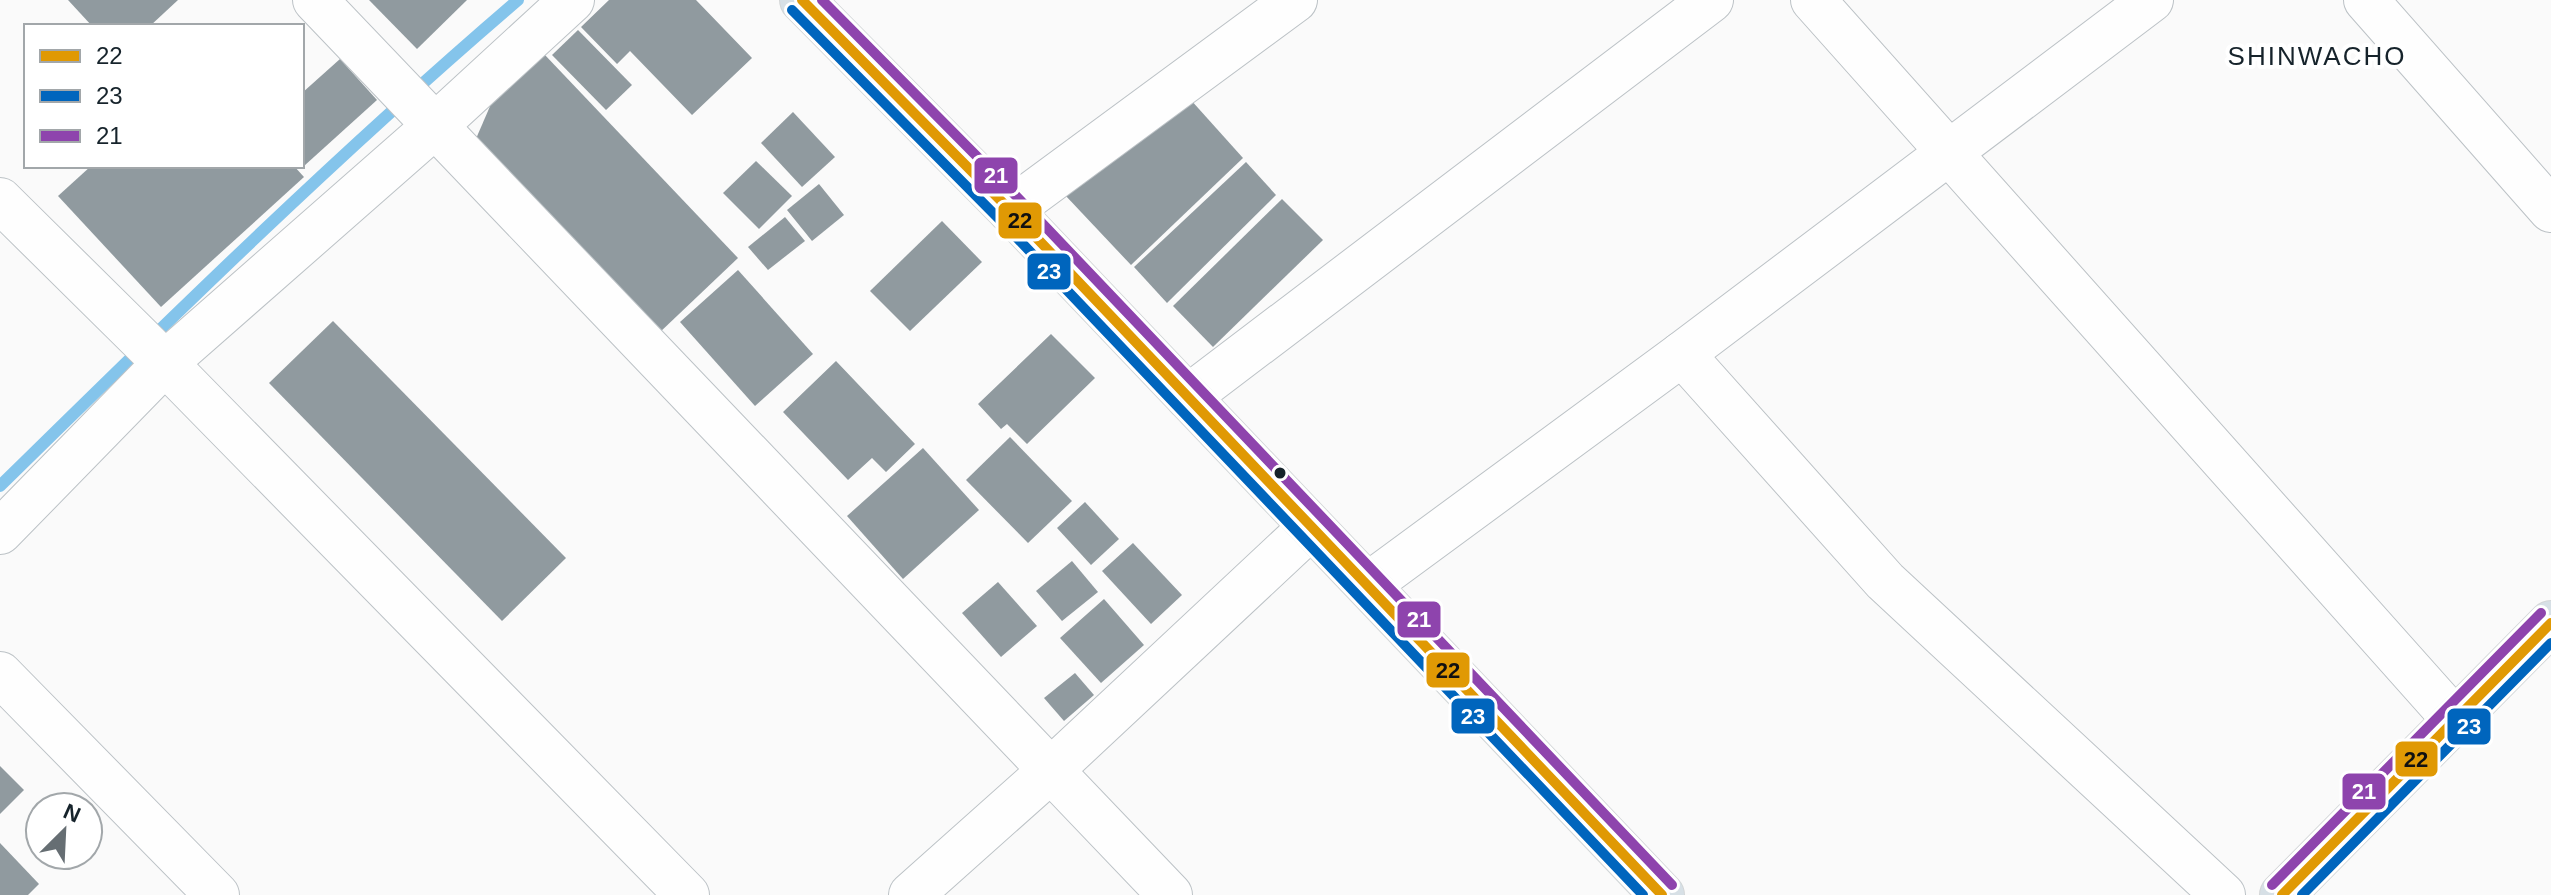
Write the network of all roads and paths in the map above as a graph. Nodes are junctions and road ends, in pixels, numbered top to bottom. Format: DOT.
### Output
graph roads {
  1 [pos="315,0"];
  2 [pos="572,0"];
  3 [pos="802,0"];
  4 [pos="1295,0"];
  5 [pos="1711,0"];
  6 [pos="1813,0"];
  7 [pos="2151,0"];
  8 [pos="2366,0"];
  9 [pos="436,125"];
  10 [pos="1948,150"];
  11 [pos="0,200"];
  12 [pos="1010,210"];
  13 [pos="2551,210"];
  14 [pos="1682,354"];
  15 [pos="165,363"];
  16 [pos="1188,397"];
  17 [pos="1311,527"];
  18 [pos="0,532"];
  19 [pos="1368,585"];
  20 [pos="2551,623"];
  21 [pos="0,674"];
  22 [pos="2454,719"];
  23 [pos="1050,771"];
  24 [pos="217,895"];
  25 [pos="687,895"];
  26 [pos="911,895"];
  27 [pos="1170,895"];
  28 [pos="1662,895"];
  29 [pos="2223,895"];
  30 [pos="2282,895"];
  1 -- 9 [label="street"];
  2 -- 9 [label="street"];
  3 -- 12 [label="highway"];
  4 -- 12 [label="street"];
  5 -- 16 [label="street"];
  6 -- 10 [label="street"];
  7 -- 10 [label="street"];
  8 -- 13 [label="street"];
  9 -- 15 [label="street"];
  9 -- 23 [label="street"];
  10 -- 14 [label="street"];
  10 -- 22 [label="street"];
  11 -- 15 [label="street"];
  12 -- 16 [label="highway"];
  14 -- 19 [label="street"];
  14 -- 29 [label="street"];
  15 -- 18 [label="street"];
  15 -- 25 [label="street"];
  16 -- 17 [label="highway"];
  17 -- 19 [label="highway"];
  17 -- 23 [label="street"];
  19 -- 28 [label="highway"];
  20 -- 22 [label="highway"];
  21 -- 24 [label="street"];
  22 -- 30 [label="highway"];
  23 -- 26 [label="street"];
  23 -- 27 [label="street"];
}
